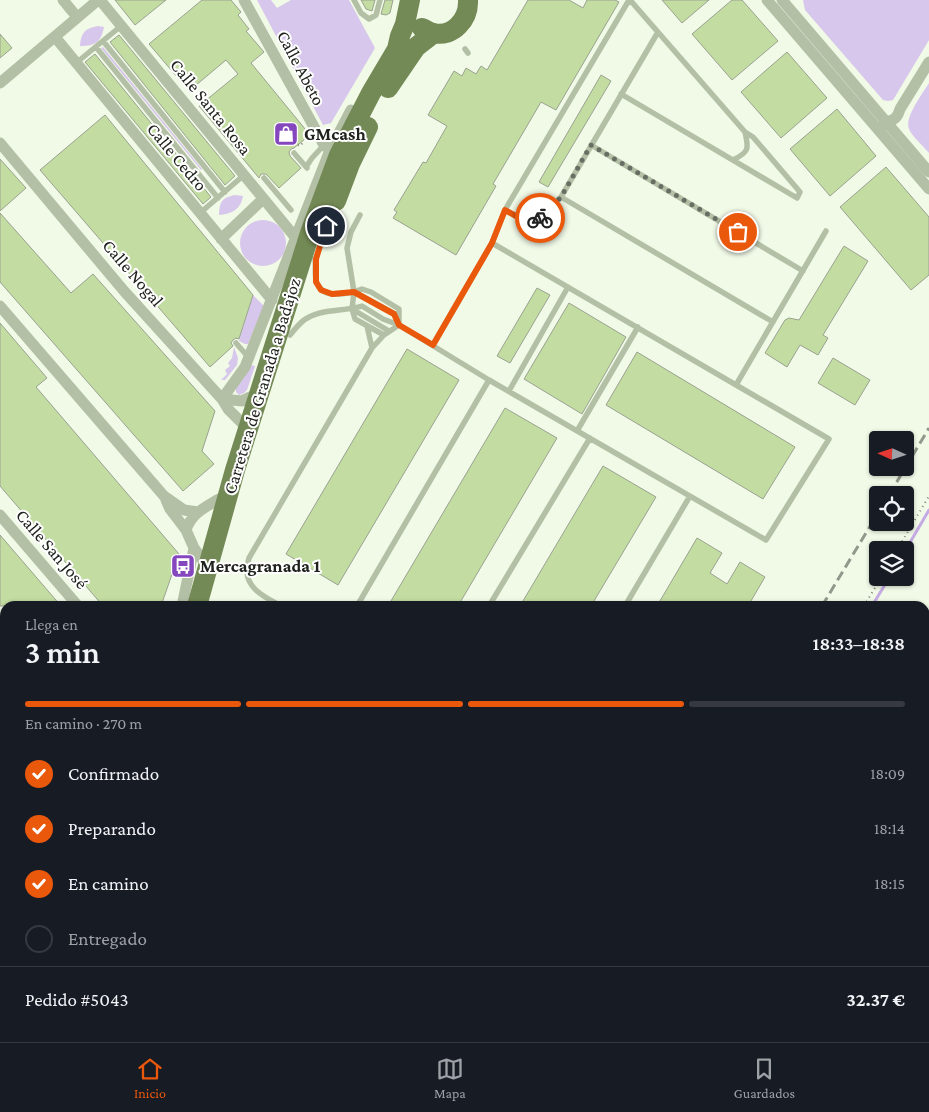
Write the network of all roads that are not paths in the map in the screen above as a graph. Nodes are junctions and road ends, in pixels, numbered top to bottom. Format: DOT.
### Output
graph roads {
  1 [pos="63,0"];
  2 [pos="99,0"];
  3 [pos="244,0"];
  4 [pos="354,0"];
  5 [pos="380,0"];
  6 [pos="629,0"];
  7 [pos="767,0"];
  8 [pos="468,1"];
  9 [pos="785,1"];
  10 [pos="410,3"];
  11 [pos="78,17"];
  12 [pos="121,26"];
  13 [pos="658,32"];
  14 [pos="434,33"];
  15 [pos="400,36"];
  16 [pos="55,37"];
  17 [pos="103,41"];
  18 [pos="96,47"];
  19 [pos="929,62"];
  20 [pos="76,63"];
  21 [pos="0,83"];
  22 [pos="621,94"];
  23 [pos="887,122"];
  24 [pos="878,130"];
  25 [pos="745,132"];
  26 [pos="0,143"];
  27 [pos="591,145"];
  28 [pos="327,147"];
  29 [pos="294,152"];
  30 [pos="733,160"];
  31 [pos="929,172"];
  32 [pos="244,176"];
  33 [pos="264,178"];
  34 [pos="929,189"];
  35 [pos="224,192"];
  36 [pos="561,197"];
  37 [pos="218,198"];
  38 [pos="263,198"];
  39 [pos="291,210"];
  40 [pos="505,210"];
  41 [pos="200,213"];
  42 [pos="360,215"];
  43 [pos="826,231"];
  44 [pos="295,237"];
  45 [pos="221,239"];
  46 [pos="492,243"];
  47 [pos="316,259"];
  48 [pos="803,271"];
  49 [pos="568,287"];
  50 [pos="354,292"];
  51 [pos="272,300"];
  52 [pos="0,306"];
  53 [pos="352,309"];
  54 [pos="773,322"];
  55 [pos="399,325"];
  56 [pos="368,326"];
  57 [pos="638,327"];
  58 [pos="390,331"];
  59 [pos="290,335"];
  60 [pos="384,335"];
  61 [pos="236,343"];
  62 [pos="433,345"];
  63 [pos="372,348"];
  64 [pos="272,352"];
  65 [pos="249,358"];
  66 [pos="489,380"];
  67 [pos="736,385"];
  68 [pos="509,391"];
  69 [pos="250,397"];
  70 [pos="222,399"];
  71 [pos="242,423"];
  72 [pos="577,431"];
  73 [pos="590,438"];
  74 [pos="164,496"];
  75 [pos="690,496"];
  76 [pos="219,499"];
  77 [pos="198,512"];
  78 [pos="0,515"];
  79 [pos="186,530"];
  80 [pos="194,548"];
  81 [pos="202,559"];
  82 [pos="74,601"];
  83 [pos="197,601"];
  84 [pos="197,601"];
  85 [pos="198,601"];
  86 [pos="199,601"];
  87 [pos="273,601"];
  88 [pos="360,601"];
  89 [pos="492,601"];
  90 [pos="628,601"];
  1 -- 11 [label="street"];
  2 -- 11 [label="street"];
  2 -- 12 [label="street, Calle Santa Rosa"];
  3 -- 28 [label="street, Calle Abeto"];
  4 -- 5 [label="lane"];
  6 -- 13 [label="lane"];
  6 -- 40 [label="lane"];
  7 -- 24 [label="street"];
  8 -- 14 [label="highway"];
  9 -- 23 [label="street"];
  10 -- 14 [label="highway"];
  10 -- 15 [label="highway, Carretera de Granada a Badajoz"];
  11 -- 16 [label="street"];
  12 -- 17 [label="lane"];
  12 -- 32 [label="street, Calle Santa Rosa"];
  13 -- 22 [label="lane"];
  13 -- 25 [label="lane"];
  14 -- 47 [label="highway, Carretera de Granada a Badajoz"];
  15 -- 28 [label="street"];
  15 -- 64 [label="highway, Carretera de Granada a Badajoz"];
  16 -- 20 [label="street, Calle Cedro"];
  16 -- 21 [label="street"];
  17 -- 18 [label="lane"];
  17 -- 35 [label="lane"];
  18 -- 20 [label="lane"];
  18 -- 37 [label="lane"];
  19 -- 23 [label="street"];
  20 -- 41 [label="street, Calle Cedro"];
  22 -- 27 [label="lane"];
  22 -- 30 [label="lane"];
  23 -- 24 [label="street"];
  23 -- 31 [label="street"];
  24 -- 34 [label="street"];
  25 -- 30 [label="lane"];
  25 -- 30 [label="lane"];
  26 -- 70 [label="street, Calle Nogal"];
  27 -- 36 [label="lane"];
  27 -- 48 [label="lane"];
  28 -- 29 [label="lane"];
  28 -- 44 [label="street"];
  32 -- 35 [label="lane"];
  32 -- 38 [label="street, Calle Santa Rosa"];
  33 -- 39 [label="lane"];
  35 -- 37 [label="lane"];
  36 -- 40 [label="lane"];
  36 -- 54 [label="lane"];
  37 -- 41 [label="lane"];
  38 -- 44 [label="street, Calle Santa Rosa"];
  38 -- 45 [label="street"];
  40 -- 46 [label="lane"];
  41 -- 45 [label="street, Calle Cedro"];
  42 -- 50 [label="lane"];
  43 -- 48 [label="lane"];
  44 -- 51 [label="street"];
  45 -- 51 [label="street, Calle Cedro"];
  46 -- 49 [label="lane"];
  46 -- 62 [label="lane"];
  47 -- 50 [label="lane"];
  47 -- 59 [label="highway, Carretera de Granada a Badajoz"];
  48 -- 54 [label="lane"];
  49 -- 57 [label="lane"];
  49 -- 68 [label="lane"];
  50 -- 53 [label="lane"];
  50 -- 55 [label="lane"];
  51 -- 65 [label="street"];
  52 -- 74 [label="street"];
  53 -- 55 [label="lane"];
  53 -- 56 [label="lane"];
  53 -- 58 [label="lane"];
  53 -- 59 [label="lane"];
  54 -- 67 [label="lane"];
  55 -- 58 [label="lane"];
  55 -- 62 [label="lane"];
  56 -- 60 [label="lane"];
  56 -- 63 [label="lane"];
  57 -- 67 [label="lane"];
  57 -- 72 [label="lane"];
  58 -- 60 [label="lane"];
  59 -- 86 [label="highway, Carretera de Granada a Badajoz"];
  60 -- 63 [label="lane"];
  61 -- 65 [label="lane"];
  62 -- 66 [label="lane"];
  63 -- 87 [label="lane"];
  64 -- 69 [label="street"];
  64 -- 85 [label="highway, Carretera de Granada a Badajoz"];
  65 -- 70 [label="street"];
  66 -- 68 [label="lane"];
  66 -- 88 [label="lane"];
  67 -- 75 [label="lane"];
  68 -- 72 [label="lane"];
  69 -- 70 [label="street"];
  69 -- 71 [label="street"];
  70 -- 71 [label="street, Calle Nogal"];
  71 -- 76 [label="street"];
  72 -- 73 [label="lane"];
  73 -- 75 [label="lane"];
  73 -- 89 [label="lane"];
  74 -- 77 [label="street"];
  74 -- 79 [label="street"];
  75 -- 90 [label="lane"];
  76 -- 77 [label="street"];
  76 -- 81 [label="street"];
  77 -- 79 [label="street"];
  78 -- 82 [label="street, Calle San José"];
  79 -- 80 [label="street"];
  80 -- 81 [label="street"];
  80 -- 83 [label="street"];
  81 -- 84 [label="street"];
}
